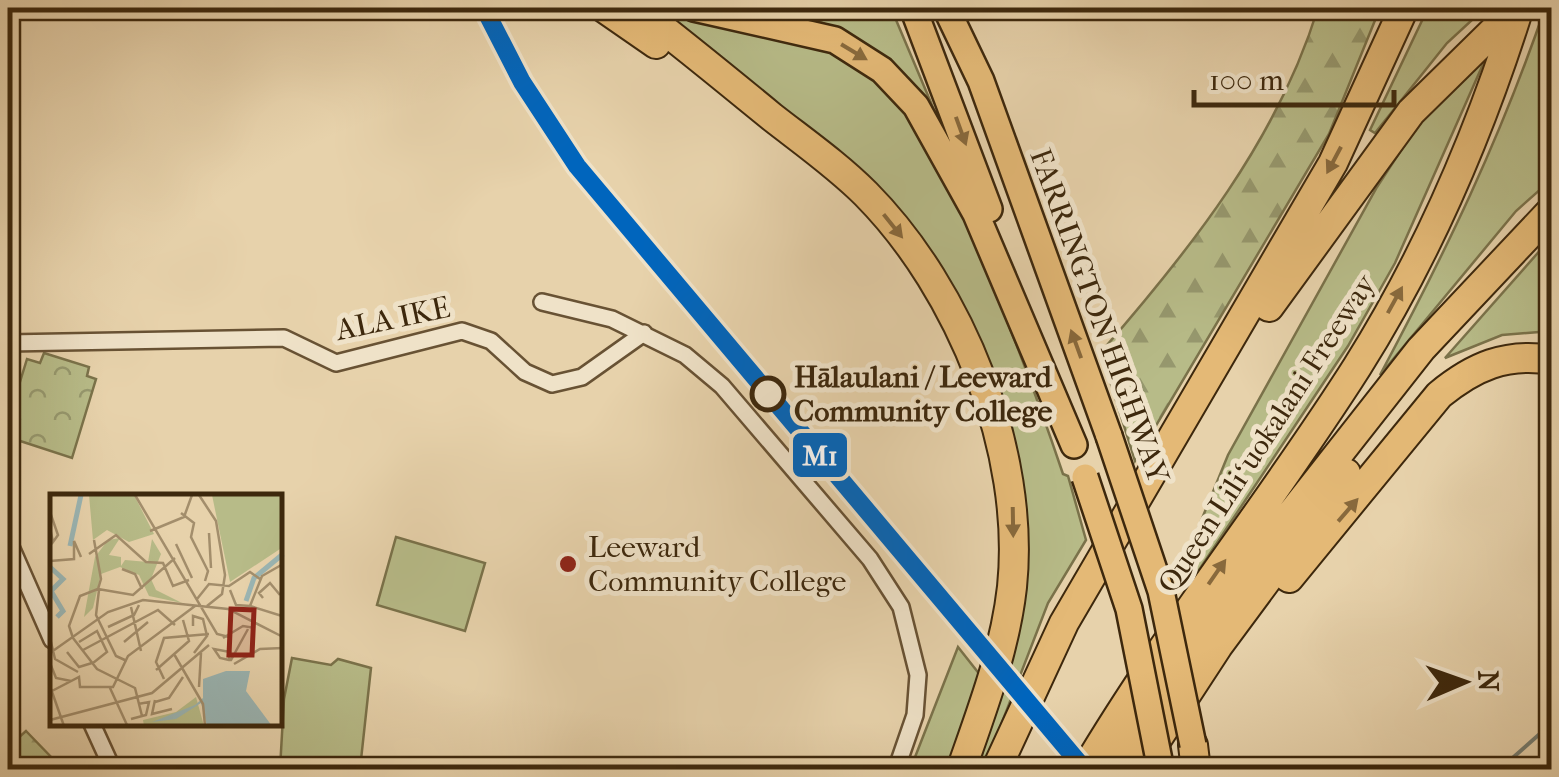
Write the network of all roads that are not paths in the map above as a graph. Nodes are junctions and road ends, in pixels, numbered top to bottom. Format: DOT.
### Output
graph roads {
  1 [pos="604,8"];
  2 [pos="636,8"];
  3 [pos="694,8"];
  4 [pos="913,8"];
  5 [pos="949,8"];
  6 [pos="1404,8"];
  7 [pos="1518,8"];
  8 [pos="824,158"];
  9 [pos="1545,216"];
  10 [pos="542,302"];
  11 [pos="644,333"];
  12 [pos="8,342"];
  13 [pos="1552,360"];
  14 [pos="1074,445"];
  15 [pos="8,540"];
  16 [pos="1064,623"];
  17 [pos="50,635"];
  18 [pos="1170,715"];
  19 [pos="93,727"];
  20 [pos="1196,761"];
  21 [pos="113,770"];
  22 [pos="896,770"];
  23 [pos="962,770"];
  24 [pos="996,770"];
  25 [pos="1085,770"];
  26 [pos="1109,770"];
  27 [pos="1137,770"];
  28 [pos="1161,770"];
  1 -- 8 [label="highway"];
  2 -- 8 [label="highway"];
  3 -- 14 [label="main road, one-way"];
  4 -- 14 [label="main road, one-way"];
  20 -- 5 [label="main road, FARRINGTON HIGHWAY, one-way, bridge"];
  6 -- 16 [label="highway, one-way"];
  7 -- 16 [label="highway"];
  25 -- 7 [label="highway, Queen Liliʻuokalani Freeway, one-way"];
  8 -- 23 [label="highway, one-way"];
  9 -- 18 [label="highway"];
  9 -- 26 [label="highway"];
  10 -- 11 [label="street"];
  11 -- 12 [label="street, ALA IKE"];
  11 -- 22 [label="street"];
  18 -- 13 [label="highway, one-way"];
  14 -- 28 [label="main road, bridge"];
  15 -- 17 [label="street"];
  16 -- 24 [label="highway"];
  18 -- 27 [label="highway"];
  19 -- 21 [label="street"];
}
